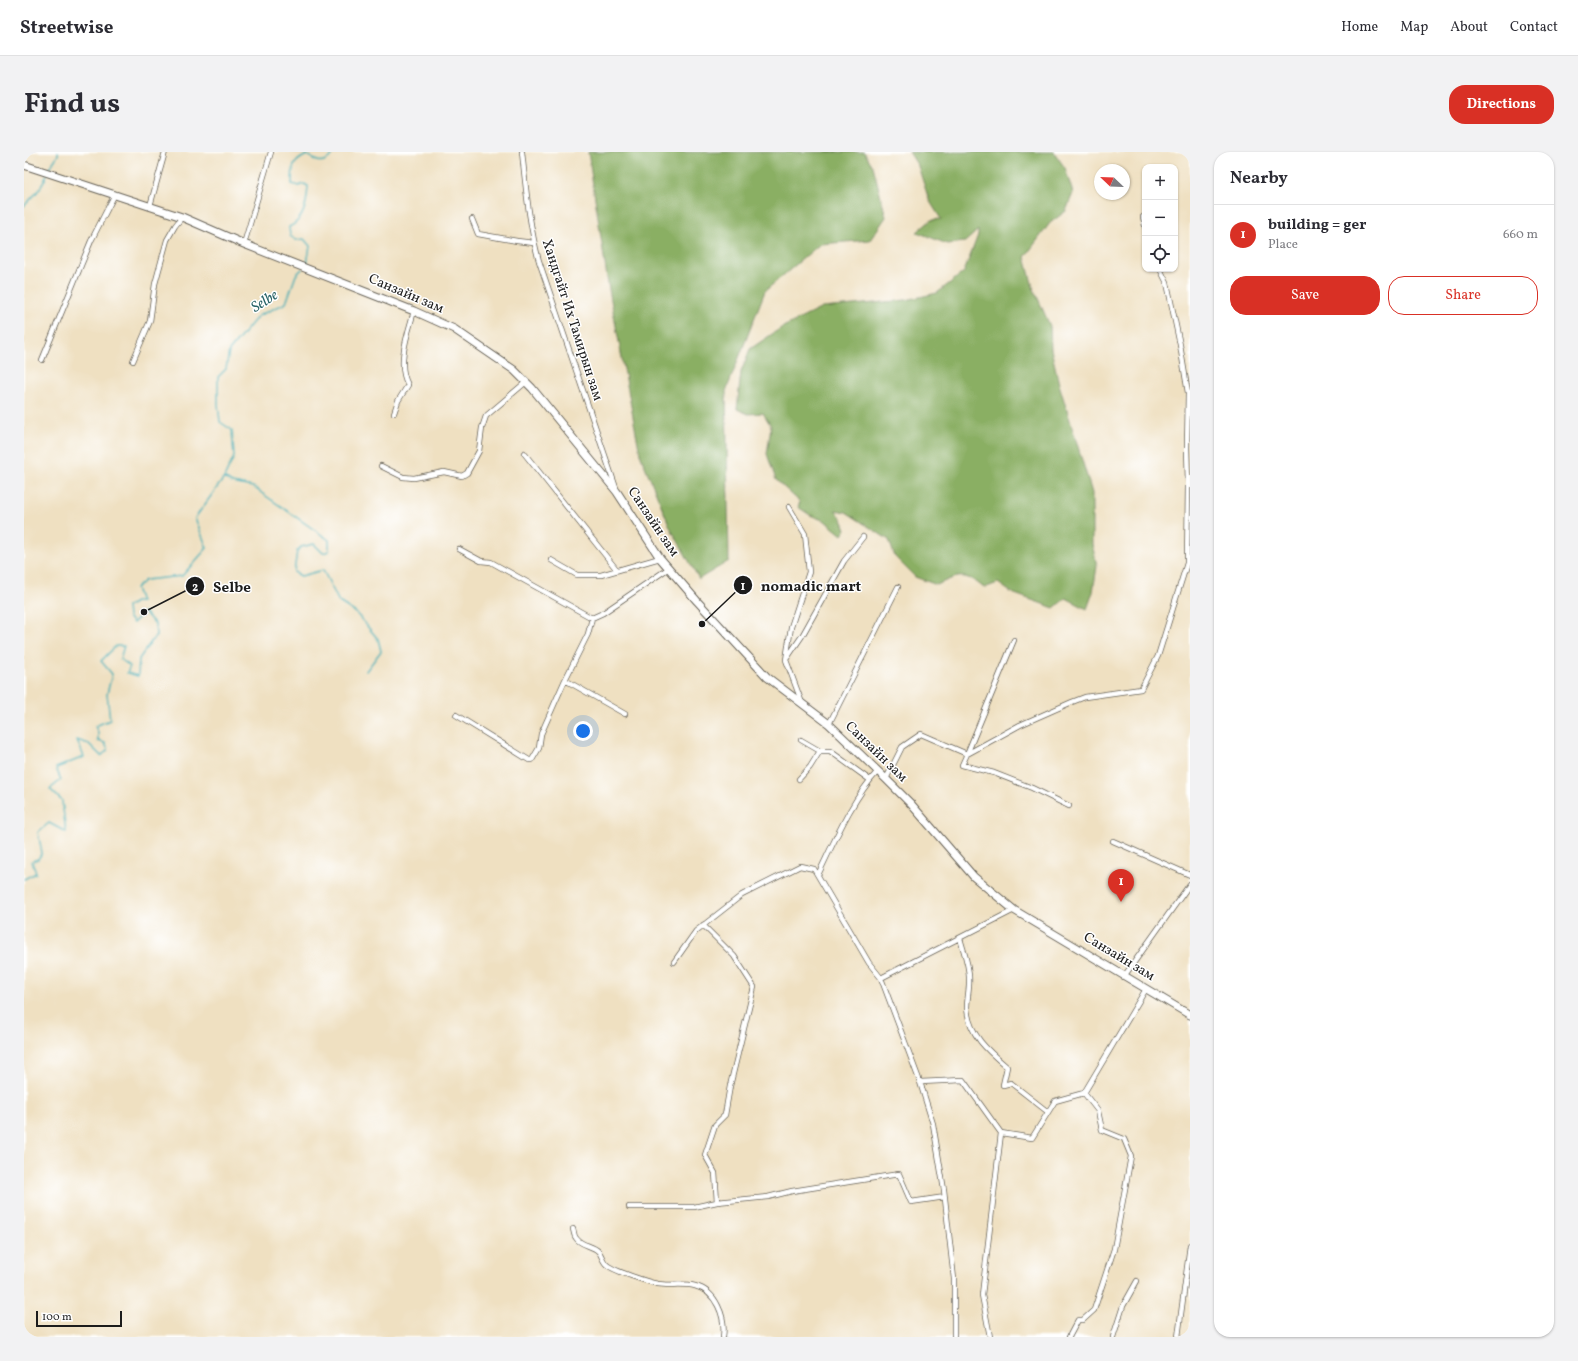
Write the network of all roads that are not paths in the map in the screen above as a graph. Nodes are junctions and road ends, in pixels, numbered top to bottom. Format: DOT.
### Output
graph roads {
  1 [pos="165,152"];
  2 [pos="271,152"];
  3 [pos="522,152"];
  4 [pos="24,165"];
  5 [pos="115,194"];
  6 [pos="150,206"];
  7 [pos="182,217"];
  8 [pos="472,218"];
  9 [pos="534,243"];
  10 [pos="244,244"];
  11 [pos="1162,272"];
  12 [pos="414,311"];
  13 [pos="42,360"];
  14 [pos="133,361"];
  15 [pos="526,382"];
  16 [pos="394,413"];
  17 [pos="524,453"];
  18 [pos="381,466"];
  19 [pos="617,492"];
  20 [pos="789,507"];
  21 [pos="863,537"];
  22 [pos="459,549"];
  23 [pos="660,558"];
  24 [pos="551,560"];
  25 [pos="669,568"];
  26 [pos="617,570"];
  27 [pos="898,587"];
  28 [pos="592,618"];
  29 [pos="1014,640"];
  30 [pos="786,660"];
  31 [pos="565,680"];
  32 [pos="803,704"];
  33 [pos="625,714"];
  34 [pos="456,715"];
  35 [pos="829,724"];
  36 [pos="802,740"];
  37 [pos="820,750"];
  38 [pos="967,754"];
  39 [pos="878,771"];
  40 [pos="799,779"];
  41 [pos="886,779"];
  42 [pos="870,780"];
  43 [pos="1070,806"];
  44 [pos="1113,841"];
  45 [pos="818,875"];
  46 [pos="1190,875"];
  47 [pos="1190,884"];
  48 [pos="1014,910"];
  49 [pos="703,925"];
  50 [pos="960,938"];
  51 [pos="674,962"];
  52 [pos="1125,975"];
  53 [pos="881,978"];
  54 [pos="1146,989"];
  55 [pos="1190,1015"];
  56 [pos="920,1082"];
  57 [pos="1084,1093"];
  58 [pos="1048,1112"];
  59 [pos="1001,1133"];
  60 [pos="945,1196"];
  61 [pos="717,1202"];
  62 [pos="629,1207"];
  63 [pos="573,1229"];
  64 [pos="1190,1245"];
  65 [pos="1137,1281"];
  66 [pos="723,1337"];
  67 [pos="954,1337"];
  68 [pos="990,1337"];
  69 [pos="1069,1337"];
  70 [pos="1113,1337"];
  71 [pos="1178,1337"];
  1 -- 6 [label="street"];
  2 -- 10 [label="street"];
  3 -- 9 [label="street, Хандгайт Их Тамирын зам"];
  4 -- 5 [label="main road, Санзайн зам"];
  5 -- 6 [label="main road, Санзайн зам"];
  5 -- 13 [label="street"];
  6 -- 7 [label="main road, Санзайн зам"];
  7 -- 10 [label="main road, Санзайн зам"];
  7 -- 14 [label="street"];
  8 -- 9 [label="street"];
  9 -- 19 [label="street, Хандгайт Их Тамирын зам"];
  10 -- 12 [label="main road, Санзайн зам"];
  11 -- 38 [label="street"];
  12 -- 15 [label="main road, Санзайн зам"];
  12 -- 16 [label="street"];
  15 -- 18 [label="street"];
  15 -- 19 [label="main road, Санзайн зам"];
  17 -- 26 [label="street"];
  19 -- 23 [label="main road, Санзайн зам"];
  20 -- 30 [label="street"];
  21 -- 30 [label="street"];
  22 -- 28 [label="street"];
  23 -- 25 [label="main road, Санзайн зам"];
  23 -- 26 [label="street"];
  24 -- 26 [label="street"];
  25 -- 28 [label="street"];
  25 -- 32 [label="main road, Санзайн зам"];
  27 -- 35 [label="street"];
  28 -- 31 [label="street"];
  29 -- 38 [label="street"];
  30 -- 32 [label="street"];
  31 -- 33 [label="street"];
  31 -- 34 [label="street"];
  32 -- 35 [label="main road, Санзайн зам"];
  35 -- 39 [label="main road, Санзайн зам"];
  36 -- 37 [label="street"];
  37 -- 40 [label="street"];
  37 -- 42 [label="street"];
  38 -- 41 [label="street"];
  38 -- 43 [label="street"];
  39 -- 41 [label="main road, Санзайн зам"];
  39 -- 42 [label="street"];
  41 -- 48 [label="main road, Санзайн зам"];
  42 -- 45 [label="street"];
  44 -- 46 [label="street"];
  45 -- 49 [label="street"];
  45 -- 53 [label="street"];
  47 -- 52 [label="street"];
  48 -- 50 [label="street"];
  48 -- 52 [label="main road, Санзайн зам"];
  49 -- 51 [label="street"];
  49 -- 61 [label="street"];
  50 -- 53 [label="street"];
  50 -- 58 [label="street"];
  52 -- 54 [label="main road, Санзайн зам"];
  53 -- 56 [label="street"];
  54 -- 55 [label="main road, Санзайн зам"];
  54 -- 57 [label="street"];
  56 -- 59 [label="street"];
  56 -- 60 [label="street"];
  57 -- 58 [label="street"];
  57 -- 69 [label="street"];
  58 -- 59 [label="street"];
  59 -- 68 [label="street"];
  60 -- 61 [label="street"];
  60 -- 67 [label="street"];
  61 -- 62 [label="street"];
  63 -- 66 [label="street"];
  64 -- 71 [label="street"];
  65 -- 70 [label="street"];
}
